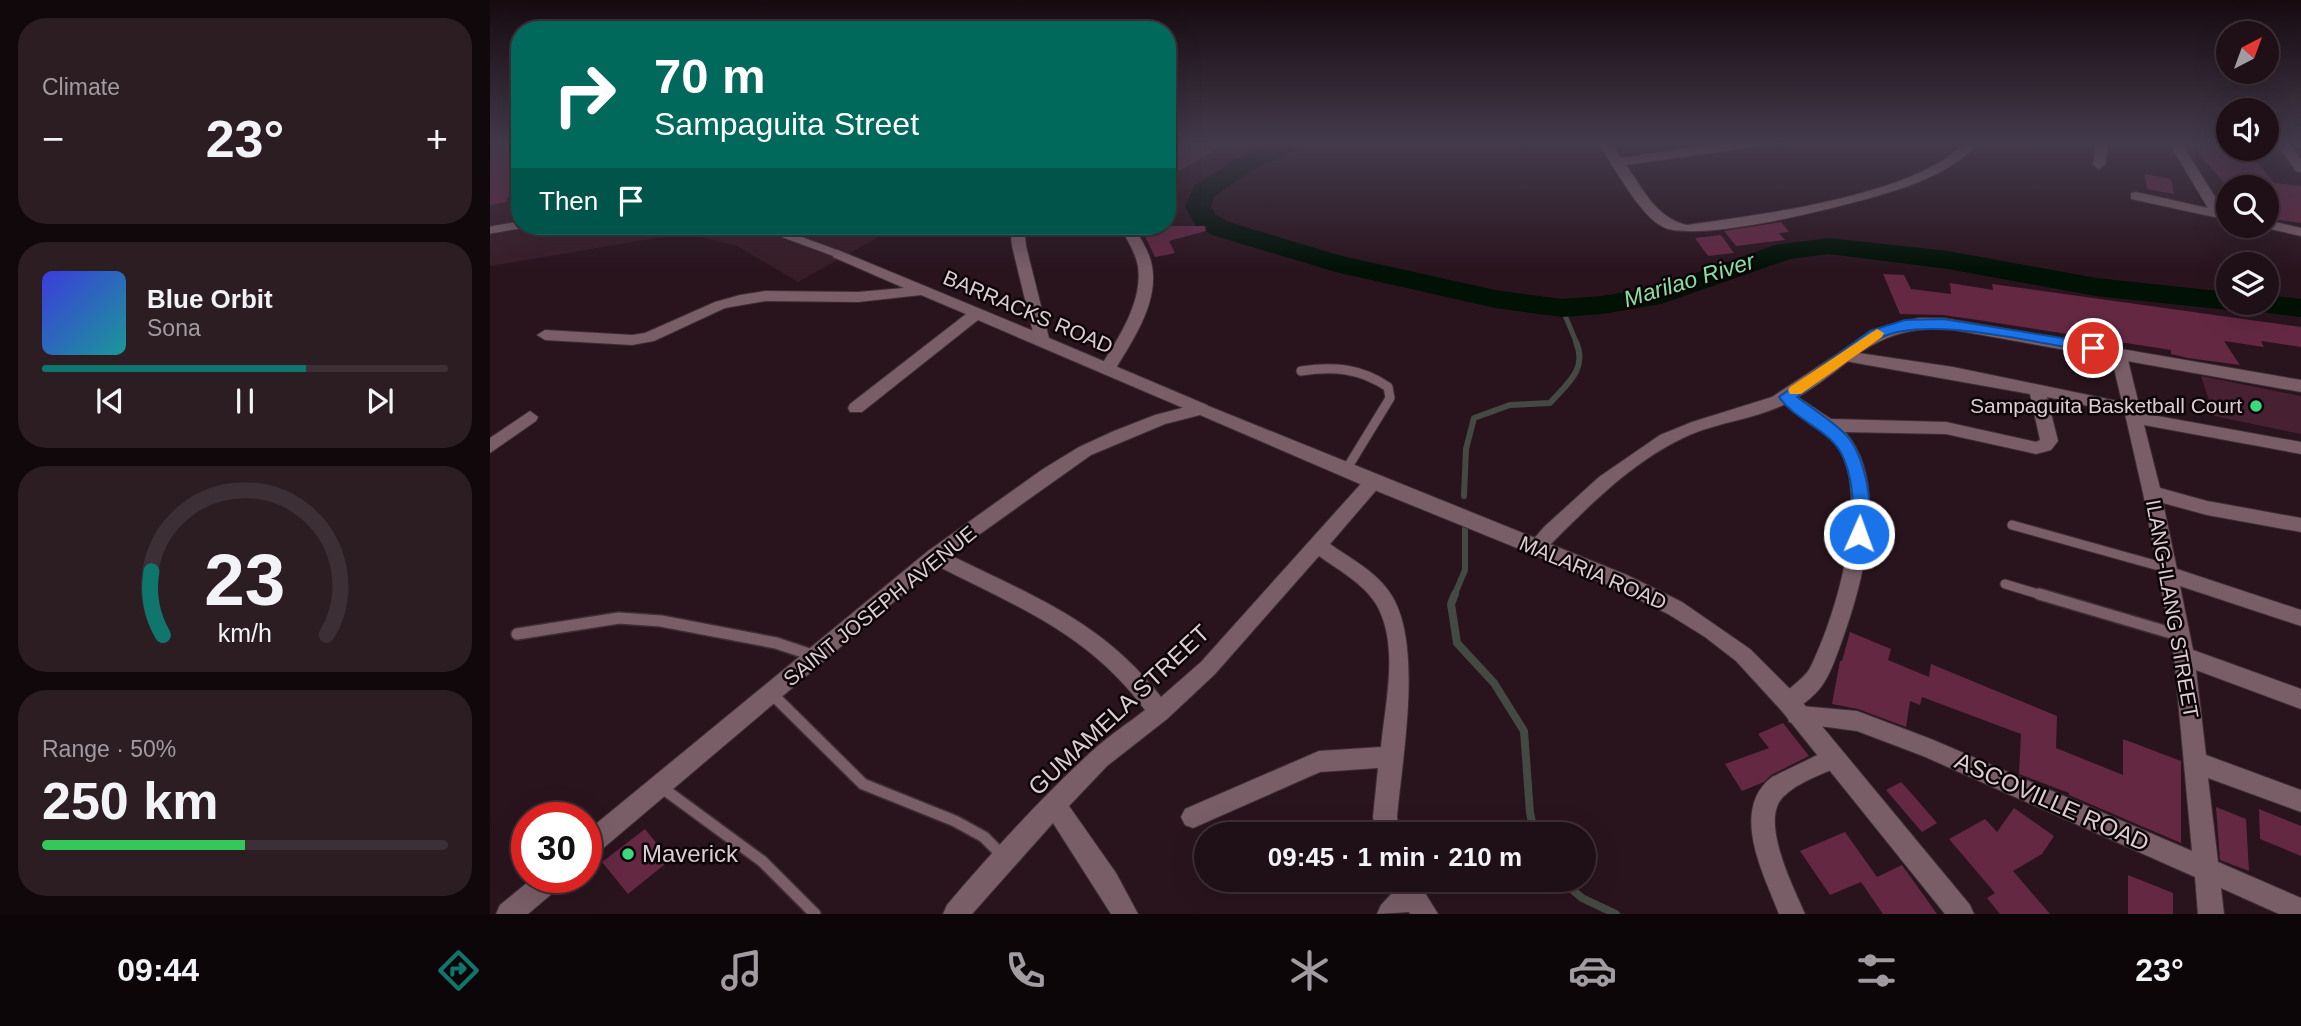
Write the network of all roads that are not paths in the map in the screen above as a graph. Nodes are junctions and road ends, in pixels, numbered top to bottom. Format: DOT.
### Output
graph roads {
  1 [pos="1634,186"];
  2 [pos="1893,186"];
  3 [pos="2203,186"];
  4 [pos="2136,196"];
  5 [pos="2216,205"];
  6 [pos="2216,213"];
  7 [pos="511,226"];
  8 [pos="2279,227"];
  9 [pos="490,230"];
  10 [pos="2301,232"];
  11 [pos="786,235"];
  12 [pos="1018,235"];
  13 [pos="1131,235"];
  14 [pos="838,254"];
  15 [pos="924,290"];
  16 [pos="977,313"];
  17 [pos="545,335"];
  18 [pos="1042,341"];
  19 [pos="2118,352"];
  20 [pos="1845,356"];
  21 [pos="1107,369"];
  22 [pos="1301,371"];
  23 [pos="2301,386"];
  24 [pos="2037,389"];
  25 [pos="1786,397"];
  26 [pos="856,408"];
  27 [pos="1200,409"];
  28 [pos="2132,414"];
  29 [pos="530,417"];
  30 [pos="1824,425"];
  31 [pos="490,447"];
  32 [pos="2301,448"];
  33 [pos="1346,470"];
  34 [pos="1373,482"];
  35 [pos="2152,493"];
  36 [pos="2012,525"];
  37 [pos="2301,525"];
  38 [pos="1317,545"];
  39 [pos="1535,548"];
  40 [pos="936,556"];
  41 [pos="2167,571"];
  42 [pos="2005,584"];
  43 [pos="2301,618"];
  44 [pos="517,634"];
  45 [pos="2182,646"];
  46 [pos="816,656"];
  47 [pos="771,693"];
  48 [pos="2301,699"];
  49 [pos="1793,709"];
  50 [pos="1160,712"];
  51 [pos="1390,758"];
  52 [pos="1832,759"];
  53 [pos="2197,763"];
  54 [pos="659,786"];
  55 [pos="2301,801"];
  56 [pos="1054,804"];
  57 [pos="1194,817"];
  58 [pos="1386,822"];
  59 [pos="602,834"];
  60 [pos="1004,857"];
  61 [pos="2208,870"];
  62 [pos="1403,892"];
  63 [pos="1410,892"];
  64 [pos="533,893"];
  65 [pos="2301,911"];
  66 [pos="509,914"];
  67 [pos="815,914"];
  68 [pos="956,914"];
  69 [pos="1125,914"];
  70 [pos="1390,914"];
  71 [pos="1425,914"];
  72 [pos="1792,914"];
  73 [pos="1961,914"];
  74 [pos="2211,914"];
  1 -- 2 [label="street"];
  3 -- 5 [label="street"];
  4 -- 6 [label="street"];
  7 -- 9 [label="lane"];
  8 -- 10 [label="street"];
  11 -- 14 [label="lane"];
  12 -- 18 [label="street"];
  13 -- 21 [label="street"];
  14 -- 15 [label="street, BARRACKS ROAD"];
  15 -- 16 [label="street, BARRACKS ROAD"];
  15 -- 17 [label="street"];
  16 -- 18 [label="street, BARRACKS ROAD"];
  16 -- 26 [label="street"];
  18 -- 21 [label="street, BARRACKS ROAD"];
  19 -- 20 [label="street"];
  19 -- 23 [label="street"];
  19 -- 28 [label="street, ILANG-ILANG STREET"];
  20 -- 24 [label="street"];
  20 -- 25 [label="street"];
  21 -- 27 [label="street, BARRACKS ROAD"];
  22 -- 33 [label="lane"];
  24 -- 28 [label="street"];
  24 -- 30 [label="street"];
  25 -- 30 [label="street"];
  25 -- 39 [label="street"];
  27 -- 33 [label="street, MALARIA ROAD"];
  27 -- 40 [label="street, SAINT JOSEPH AVENUE"];
  28 -- 32 [label="street"];
  28 -- 35 [label="street, ILANG-ILANG STREET"];
  29 -- 31 [label="street"];
  30 -- 49 [label="street"];
  33 -- 34 [label="street, MALARIA ROAD"];
  34 -- 38 [label="street, GUMAMELA STREET"];
  34 -- 39 [label="street, MALARIA ROAD"];
  35 -- 37 [label="street"];
  35 -- 41 [label="street, ILANG-ILANG STREET"];
  36 -- 41 [label="lane"];
  38 -- 50 [label="street, GUMAMELA STREET"];
  38 -- 51 [label="street"];
  39 -- 49 [label="street, MALARIA ROAD"];
  40 -- 46 [label="street, SAINT JOSEPH AVENUE"];
  40 -- 50 [label="street"];
  41 -- 43 [label="street"];
  41 -- 45 [label="street, ILANG-ILANG STREET"];
  42 -- 45 [label="lane"];
  44 -- 46 [label="lane"];
  45 -- 48 [label="street"];
  45 -- 53 [label="street, ILANG-ILANG STREET"];
  46 -- 47 [label="street, SAINT JOSEPH AVENUE"];
  47 -- 54 [label="street, SAINT JOSEPH AVENUE"];
  47 -- 60 [label="lane"];
  49 -- 52 [label="street, MALARIA ROAD"];
  49 -- 61 [label="street, ASCOVILLE ROAD"];
  50 -- 56 [label="street, GUMAMELA STREET"];
  51 -- 57 [label="street"];
  51 -- 58 [label="street"];
  52 -- 72 [label="street"];
  52 -- 73 [label="street, MALARIA ROAD"];
  53 -- 55 [label="street"];
  53 -- 61 [label="street, ILANG-ILANG STREET"];
  54 -- 59 [label="street, SAINT JOSEPH AVENUE"];
  54 -- 67 [label="lane"];
  56 -- 60 [label="street, GUMAMELA STREET"];
  56 -- 69 [label="street"];
  60 -- 68 [label="street, GUMAMELA STREET"];
  61 -- 65 [label="street, ASCOVILLE ROAD"];
  61 -- 74 [label="street, ILANG-ILANG STREET"];
  62 -- 70 [label="street"];
  63 -- 71 [label="street"];
  64 -- 66 [label="street"];
}
